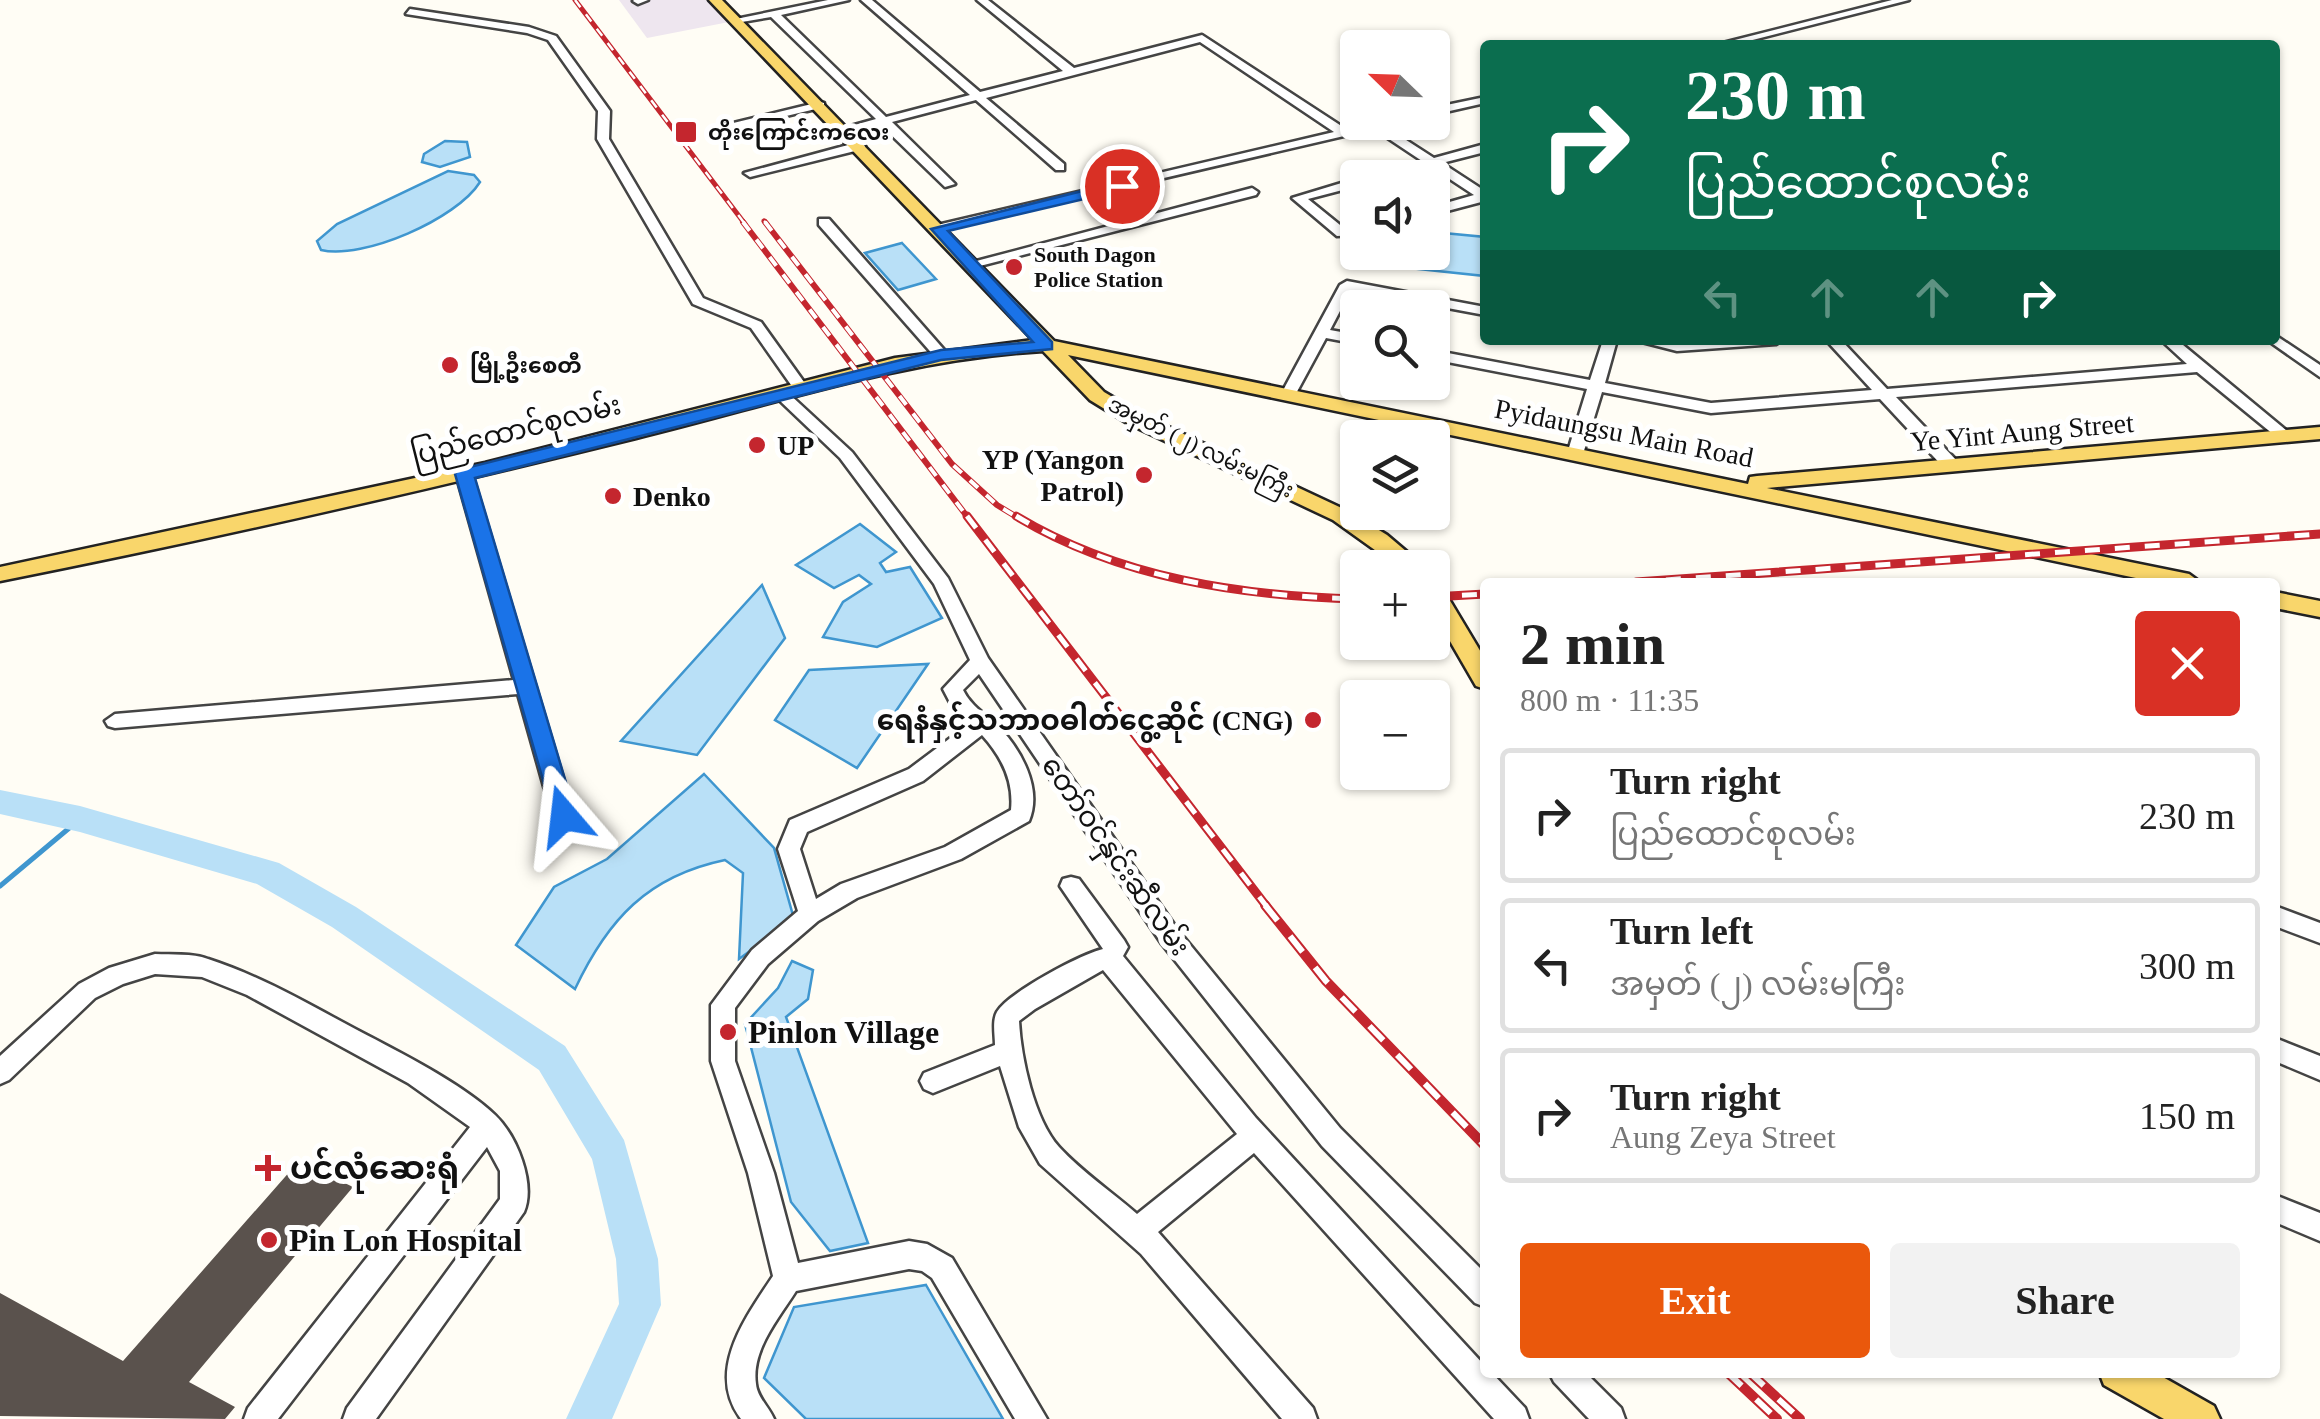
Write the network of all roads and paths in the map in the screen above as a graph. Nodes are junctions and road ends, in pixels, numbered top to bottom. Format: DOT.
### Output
graph roads {
  1 [pos="715,0"];
  2 [pos="844,0"];
  3 [pos="866,0"];
  4 [pos="982,0"];
  5 [pos="1904,0"];
  6 [pos="410,12"];
  7 [pos="773,13"];
  8 [pos="736,20"];
  9 [pos="1756,37"];
  10 [pos="1743,40"];
  11 [pos="1763,40"];
  12 [pos="1073,74"];
  13 [pos="977,97"];
  14 [pos="1480,101"];
  15 [pos="820,105"];
  16 [pos="1450,108"];
  17 [pos="880,122"];
  18 [pos="724,127"];
  19 [pos="844,130"];
  20 [pos="1340,131"];
  21 [pos="1340,135"];
  22 [pos="1405,140"];
  23 [pos="859,146"];
  24 [pos="1480,149"];
  25 [pos="1431,160"];
  26 [pos="1436,160"];
  27 [pos="1060,167"];
  28 [pos="750,173"];
  29 [pos="1450,173"];
  30 [pos="949,184"];
  31 [pos="1340,187"];
  32 [pos="1252,192"];
  33 [pos="1480,194"];
  34 [pos="1480,198"];
  35 [pos="1450,206"];
  36 [pos="824,222"];
  37 [pos="938,229"];
  38 [pos="1340,232"];
  39 [pos="972,264"];
  40 [pos="1480,310"];
  41 [pos="1322,333"];
  42 [pos="1340,336"];
  43 [pos="2280,343"];
  44 [pos="1608,345"];
  45 [pos="1666,345"];
  46 [pos="1705,345"];
  47 [pos="1838,345"];
  48 [pos="2174,345"];
  49 [pos="1046,346"];
  50 [pos="941,355"];
  51 [pos="1112,357"];
  52 [pos="1450,357"];
  53 [pos="2200,366"];
  54 [pos="2320,372"];
  55 [pos="1081,382"];
  56 [pos="1596,385"];
  57 [pos="792,392"];
  58 [pos="1884,393"];
  59 [pos="1288,396"];
  60 [pos="2320,433"];
  61 [pos="2285,436"];
  62 [pos="1574,454"];
  63 [pos="1952,466"];
  64 [pos="464,474"];
  65 [pos="1728,484"];
  66 [pos="1390,550"];
  67 [pos="0,574"];
  68 [pos="2170,578"];
  69 [pos="2280,601"];
  70 [pos="2320,609"];
  71 [pos="1450,615"];
  72 [pos="1475,651"];
  73 [pos="980,661"];
  74 [pos="525,686"];
  75 [pos="115,722"];
  76 [pos="983,724"];
  77 [pos="564,816"];
  78 [pos="1070,886"];
  79 [pos="810,914"];
  80 [pos="2280,918"];
  81 [pos="2320,933"];
  82 [pos="1109,960"];
  83 [pos="1008,1051"];
  84 [pos="2280,1051"];
  85 [pos="2320,1068"];
  86 [pos="0,1072"];
  87 [pos="933,1081"];
  88 [pos="488,1125"];
  89 [pos="1254,1136"];
  90 [pos="2280,1210"];
  91 [pos="2320,1228"];
  92 [pos="1137,1231"];
  93 [pos="788,1278"];
  94 [pos="1480,1287"];
  95 [pos="1570,1378"];
  96 [pos="2128,1378"];
  97 [pos="259,1419"];
  98 [pos="358,1419"];
  99 [pos="758,1419"];
  100 [pos="1032,1419"];
  101 [pos="1302,1419"];
  102 [pos="1514,1419"];
  103 [pos="1610,1419"];
  104 [pos="2202,1419"];
  1 -- 8 [label="main road, အမှတ် (၂) လမ်းမကြီး"];
  2 -- 7 [label="street"];
  3 -- 13 [label="street"];
  4 -- 12 [label="street"];
  5 -- 9 [label="street"];
  6 -- 57 [label="street, တော်ဝင်နှင်းဆီလမ်း"];
  7 -- 8 [label="street"];
  7 -- 17 [label="street"];
  8 -- 15 [label="main road, အမှတ် (၂) လမ်းမကြီး"];
  9 -- 10 [label="street"];
  9 -- 11 [label="street"];
  12 -- 13 [label="street"];
  12 -- 20 [label="street"];
  13 -- 17 [label="street"];
  13 -- 27 [label="street"];
  14 -- 16 [label="street"];
  15 -- 18 [label="street"];
  15 -- 19 [label="main road, အမှတ် (၂) လမ်းမကြီး"];
  17 -- 19 [label="street"];
  17 -- 30 [label="street"];
  19 -- 23 [label="main road, အမှတ် (၂) လမ်းမကြီး"];
  21 -- 37 [label="street"];
  22 -- 25 [label="street"];
  23 -- 28 [label="street"];
  23 -- 37 [label="main road, အမှတ် (၂) လမ်းမကြီး"];
  24 -- 26 [label="street"];
  29 -- 33 [label="street"];
  31 -- 38 [label="street"];
  32 -- 39 [label="street"];
  34 -- 35 [label="street"];
  36 -- 50 [label="street"];
  37 -- 39 [label="main road, အမှတ် (၂) လမ်းမကြီး"];
  39 -- 49 [label="main road, အမှတ် (၂) လမ်းမကြီး"];
  40 -- 41 [label="street"];
  41 -- 42 [label="street"];
  41 -- 59 [label="street"];
  43 -- 54 [label="street"];
  44 -- 56 [label="street"];
  45 -- 46 [label="street"];
  47 -- 58 [label="street"];
  48 -- 53 [label="street"];
  49 -- 50 [label="main road, ပြည်ထောင်စုလမ်း"];
  49 -- 51 [label="main road, Pyidaungsu Main Road"];
  49 -- 55 [label="main road, အမှတ် (၂) လမ်းမကြီး"];
  50 -- 57 [label="main road, ပြည်ထောင်စုလမ်း"];
  51 -- 55 [label="main road"];
  51 -- 59 [label="main road, Pyidaungsu Main Road"];
  52 -- 56 [label="street"];
  53 -- 58 [label="street"];
  53 -- 61 [label="street"];
  55 -- 66 [label="main road, အမှတ် (၂) လမ်းမကြီး"];
  56 -- 58 [label="street"];
  56 -- 62 [label="street"];
  57 -- 64 [label="main road, ပြည်ထောင်စုလမ်း"];
  57 -- 73 [label="street, တော်ဝင်နှင်းဆီလမ်း"];
  58 -- 63 [label="street"];
  59 -- 62 [label="main road, Pyidaungsu Main Road"];
  60 -- 61 [label="main road, Ye Yint Aung Street"];
  61 -- 63 [label="main road, Ye Yint Aung Street"];
  62 -- 65 [label="main road, Pyidaungsu Main Road"];
  63 -- 65 [label="main road, Ye Yint Aung Street"];
  64 -- 67 [label="main road, ပြည်ထောင်စုလမ်း"];
  64 -- 74 [label="street"];
  65 -- 68 [label="main road, Pyidaungsu Main Road"];
  69 -- 70 [label="main road"];
  71 -- 72 [label="main road"];
  73 -- 76 [label="street"];
  73 -- 94 [label="street, တော်ဝင်နှင်းဆီလမ်း"];
  74 -- 75 [label="street"];
  74 -- 77 [label="street"];
  76 -- 79 [label="street"];
  76 -- 79 [label="street"];
  78 -- 82 [label="street"];
  79 -- 93 [label="street"];
  80 -- 81 [label="street"];
  82 -- 83 [label="street"];
  82 -- 89 [label="street"];
  83 -- 87 [label="street"];
  83 -- 92 [label="street"];
  84 -- 85 [label="street"];
  86 -- 88 [label="street"];
  88 -- 97 [label="street"];
  88 -- 98 [label="street"];
  89 -- 92 [label="street"];
  89 -- 102 [label="street"];
  90 -- 91 [label="street"];
  92 -- 101 [label="street"];
  93 -- 99 [label="street"];
  93 -- 100 [label="street"];
  95 -- 103 [label="street"];
  96 -- 104 [label="main road"];
}
